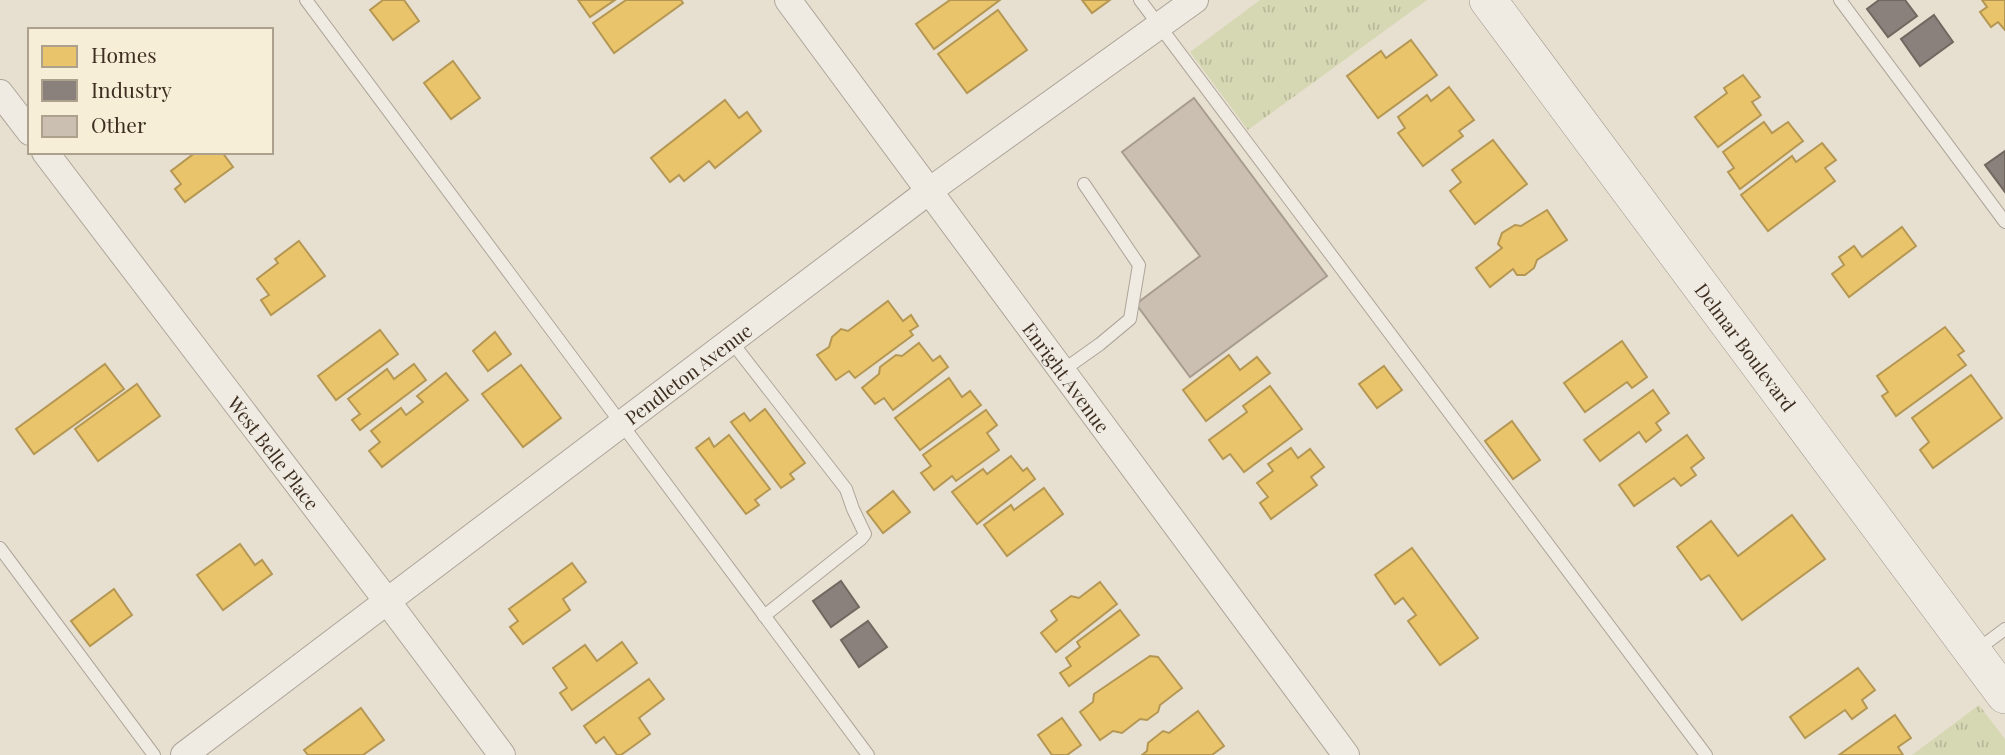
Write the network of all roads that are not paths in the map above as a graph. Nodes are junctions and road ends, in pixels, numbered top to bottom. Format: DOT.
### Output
graph roads {
  1 [pos="306,0"];
  2 [pos="788,0"];
  3 [pos="1140,0"];
  4 [pos="1195,0"];
  5 [pos="1488,0"];
  6 [pos="1840,0"];
  7 [pos="1160,26"];
  8 [pos="0,93"];
  9 [pos="28,129"];
  10 [pos="47,154"];
  11 [pos="1084,184"];
  12 [pos="929,191"];
  13 [pos="2005,222"];
  14 [pos="731,341"];
  15 [pos="1062,371"];
  16 [pos="621,424"];
  17 [pos="0,548"];
  18 [pos="387,601"];
  19 [pos="764,616"];
  20 [pos="2005,629"];
  21 [pos="1973,652"];
  22 [pos="2005,695"];
  23 [pos="154,755"];
  24 [pos="184,755"];
  25 [pos="502,755"];
  26 [pos="868,755"];
  27 [pos="1346,755"];
  28 [pos="1706,755"];
  1 -- 16 [label="lane"];
  2 -- 12 [label="street, Enright Avenue"];
  3 -- 7 [label="lane"];
  4 -- 7 [label="street, Pendleton Avenue"];
  5 -- 21 [label="main road, Delmar Boulevard"];
  6 -- 13 [label="lane"];
  7 -- 12 [label="street, Pendleton Avenue"];
  7 -- 28 [label="lane"];
  8 -- 9 [label="street"];
  10 -- 18 [label="street, West Belle Place"];
  11 -- 15 [label="lane"];
  12 -- 14 [label="street, Pendleton Avenue"];
  12 -- 15 [label="street, Enright Avenue"];
  14 -- 16 [label="street, Pendleton Avenue"];
  14 -- 19 [label="lane"];
  15 -- 27 [label="street, Enright Avenue"];
  16 -- 18 [label="street, Pendleton Avenue"];
  16 -- 19 [label="lane"];
  17 -- 23 [label="lane"];
  18 -- 24 [label="street, Pendleton Avenue"];
  18 -- 25 [label="street, West Belle Place"];
  19 -- 26 [label="lane"];
  20 -- 21 [label="lane"];
  21 -- 22 [label="main road, Delmar Boulevard"];
}
